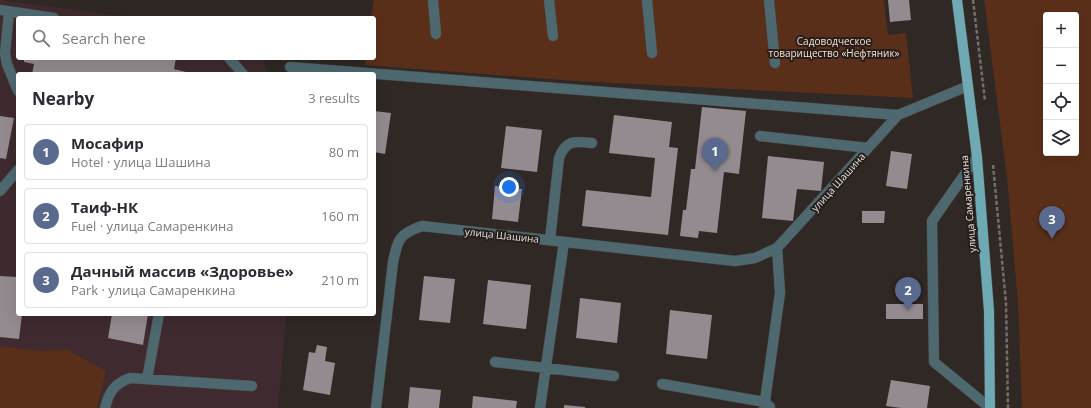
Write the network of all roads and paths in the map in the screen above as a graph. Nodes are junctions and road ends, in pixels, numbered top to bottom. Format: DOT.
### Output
graph roads {
  1 [pos="433,0"];
  2 [pos="549,0"];
  3 [pos="647,0"];
  4 [pos="769,0"];
  5 [pos="957,0"];
  6 [pos="5,11"];
  7 [pos="40,16"];
  8 [pos="436,34"];
  9 [pos="553,36"];
  10 [pos="652,53"];
  11 [pos="230,60"];
  12 [pos="776,63"];
  13 [pos="290,67"];
  14 [pos="241,72"];
  15 [pos="353,72"];
  16 [pos="376,74"];
  17 [pos="16,86"];
  18 [pos="968,86"];
  19 [pos="898,115"];
  20 [pos="760,136"];
  21 [pos="592,143"];
  22 [pos="868,148"];
  23 [pos="977,157"];
  24 [pos="16,172"];
  25 [pos="0,191"];
  26 [pos="550,240"];
  27 [pos="564,242"];
  28 [pos="777,248"];
  29 [pos="159,316"];
  30 [pos="495,362"];
  31 [pos="546,368"];
  32 [pos="614,376"];
  33 [pos="147,379"];
  34 [pos="662,384"];
  35 [pos="252,386"];
  36 [pos="767,406"];
  37 [pos="105,408"];
  38 [pos="376,408"];
  39 [pos="540,408"];
  40 [pos="990,408"];
  1 -- 8 [label="street"];
  2 -- 9 [label="street"];
  3 -- 10 [label="street"];
  4 -- 12 [label="street"];
  5 -- 18 [label="main road, улица Самаренкина"];
  6 -- 7 [label="street"];
  6 -- 17 [label="street"];
  11 -- 14 [label="street"];
  13 -- 15 [label="street"];
  16 -- 19 [label="street"];
  18 -- 19 [label="street"];
  18 -- 23 [label="main road, улица Самаренкина"];
  19 -- 22 [label="street, улица Шашина"];
  20 -- 22 [label="street"];
  21 -- 26 [label="street"];
  22 -- 28 [label="street, улица Шашина"];
  23 -- 40 [label="main road, улица Самаренкина"];
  23 -- 40 [label="street"];
  24 -- 25 [label="street"];
  26 -- 27 [label="street, улица Шашина"];
  26 -- 38 [label="street, улица Шашина"];
  27 -- 28 [label="street, улица Шашина"];
  27 -- 31 [label="street"];
  28 -- 36 [label="street"];
  29 -- 33 [label="street"];
  30 -- 31 [label="street"];
  31 -- 32 [label="street"];
  31 -- 39 [label="street"];
  33 -- 35 [label="street"];
  33 -- 37 [label="street"];
  34 -- 36 [label="street"];
}
